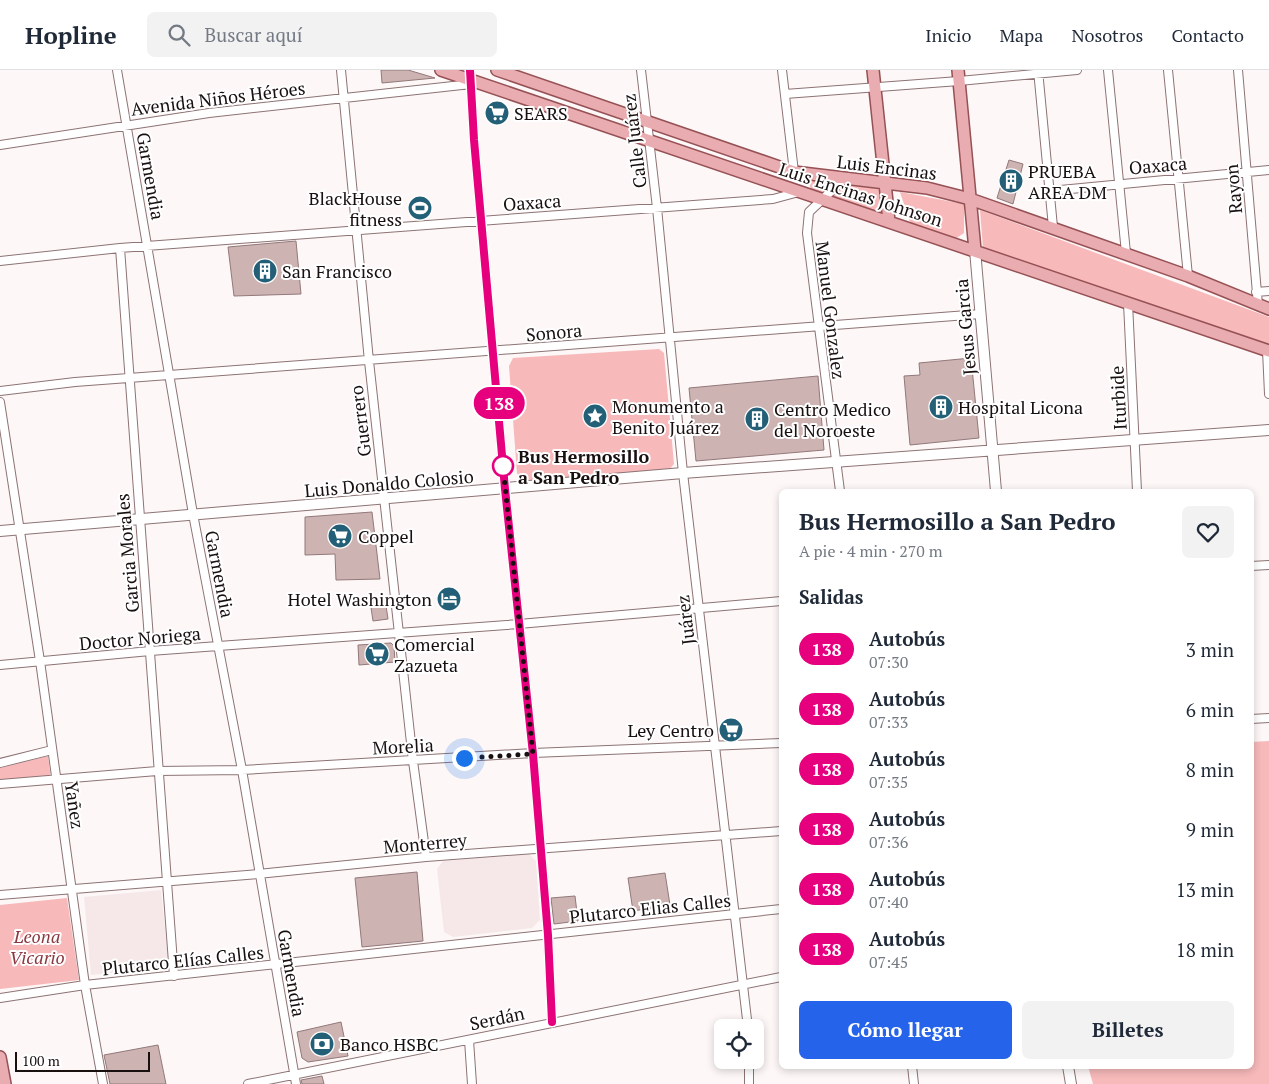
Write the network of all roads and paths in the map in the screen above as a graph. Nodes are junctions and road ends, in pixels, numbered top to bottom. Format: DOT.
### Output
graph roads {
  1 [pos="117,70"];
  2 [pos="341,70"];
  3 [pos="441,70"];
  4 [pos="497,70"];
  5 [pos="641,70"];
  6 [pos="782,70"];
  7 [pos="873,70"];
  8 [pos="1077,70"];
  9 [pos="1108,70"];
  10 [pos="1168,70"];
  11 [pos="1238,70"];
  12 [pos="1039,72"];
  13 [pos="958,76"];
  14 [pos="471,78"];
  15 [pos="874,88"];
  16 [pos="785,94"];
  17 [pos="344,98"];
  18 [pos="646,120"];
  19 [pos="127,125"];
  20 [pos="649,139"];
  21 [pos="0,145"];
  22 [pos="1269,170"];
  23 [pos="794,172"];
  24 [pos="1246,172"];
  25 [pos="844,179"];
  26 [pos="1179,179"];
  27 [pos="884,183"];
  28 [pos="1118,183"];
  29 [pos="1050,191"];
  30 [pos="799,192"];
  31 [pos="823,199"];
  32 [pos="970,199"];
  33 [pos="657,208"];
  34 [pos="481,221"];
  35 [pos="889,222"];
  36 [pos="1053,227"];
  37 [pos="357,230"];
  38 [pos="147,246"];
  39 [pos="120,248"];
  40 [pos="975,250"];
  41 [pos="1126,253"];
  42 [pos="0,261"];
  43 [pos="1188,276"];
  44 [pos="1269,291"];
  45 [pos="1256,292"];
  46 [pos="1128,303"];
  47 [pos="1258,305"];
  48 [pos="1269,309"];
  49 [pos="980,314"];
  50 [pos="818,326"];
  51 [pos="670,337"];
  52 [pos="1268,351"];
  53 [pos="494,352"];
  54 [pos="369,361"];
  55 [pos="170,375"];
  56 [pos="129,378"];
  57 [pos="0,391"];
  58 [pos="1269,394"];
  59 [pos="0,402"];
  60 [pos="1269,430"];
  61 [pos="1135,438"];
  62 [pos="993,450"];
  63 [pos="836,463"];
  64 [pos="683,473"];
  65 [pos="505,489"];
  66 [pos="840,489"];
  67 [pos="996,489"];
  68 [pos="1137,489"];
  69 [pos="385,499"];
  70 [pos="193,514"];
  71 [pos="139,519"];
  72 [pos="20,529"];
  73 [pos="0,530"];
  74 [pos="1269,565"];
  75 [pos="1254,566"];
  76 [pos="779,601"];
  77 [pos="698,608"];
  78 [pos="519,624"];
  79 [pos="398,632"];
  80 [pos="218,646"];
  81 [pos="150,651"];
  82 [pos="40,662"];
  83 [pos="0,665"];
  84 [pos="1269,718"];
  85 [pos="1254,719"];
  86 [pos="779,743"];
  87 [pos="716,747"];
  88 [pos="52,750"];
  89 [pos="533,754"];
  90 [pos="412,761"];
  91 [pos="0,763"];
  92 [pos="242,770"];
  93 [pos="157,771"];
  94 [pos="57,780"];
  95 [pos="0,784"];
  96 [pos="779,830"];
  97 [pos="724,835"];
  98 [pos="540,849"];
  99 [pos="426,857"];
  100 [pos="258,874"];
  101 [pos="166,882"];
  102 [pos="72,888"];
  103 [pos="0,895"];
  104 [pos="779,909"];
  105 [pos="733,914"];
  106 [pos="548,935"];
  107 [pos="433,948"];
  108 [pos="275,966"];
  109 [pos="174,976"];
  110 [pos="779,977"];
  111 [pos="85,985"];
  112 [pos="742,985"];
  113 [pos="0,998"];
  114 [pos="747,1019"];
  115 [pos="552,1022"];
  116 [pos="470,1040"];
  117 [pos="0,1057"];
  118 [pos="749,1069"];
  119 [pos="912,1069"];
  120 [pos="1068,1069"];
  121 [pos="294,1075"];
  122 [pos="5,1084"];
  123 [pos="103,1084"];
  124 [pos="248,1084"];
  125 [pos="296,1084"];
  126 [pos="472,1084"];
  127 [pos="749,1084"];
  128 [pos="914,1084"];
  129 [pos="1071,1084"];
  1 -- 19 [label="street, Garmendia"];
  2 -- 17 [label="street, Guerrero"];
  3 -- 14 [label="main road, Luis Encinas Johnson"];
  4 -- 18 [label="main road, Luis Encinas"];
  5 -- 18 [label="street, Calle Juárez"];
  6 -- 16 [label="street"];
  7 -- 15 [label="main road"];
  8 -- 12 [label="street"];
  9 -- 28 [label="street"];
  10 -- 26 [label="street"];
  11 -- 24 [label="street, Rayon"];
  12 -- 13 [label="street"];
  12 -- 29 [label="street"];
  13 -- 15 [label="street"];
  13 -- 32 [label="main road"];
  14 -- 17 [label="street, Avenida Niños Héroes"];
  14 -- 20 [label="main road, Luis Encinas Johnson"];
  14 -- 34 [label="street"];
  15 -- 16 [label="street"];
  15 -- 27 [label="main road"];
  16 -- 23 [label="street"];
  17 -- 19 [label="street, Avenida Niños Héroes"];
  17 -- 37 [label="street, Guerrero"];
  18 -- 20 [label="street, Calle Juárez"];
  18 -- 23 [label="main road, Luis Encinas"];
  19 -- 21 [label="street, Avenida Niños Héroes"];
  19 -- 38 [label="street, Garmendia"];
  20 -- 30 [label="main road, Luis Encinas Johnson"];
  20 -- 33 [label="street, Calle Juárez"];
  22 -- 24 [label="street, Oaxaca"];
  23 -- 25 [label="main road, Luis Encinas"];
  24 -- 26 [label="street, Oaxaca"];
  24 -- 45 [label="street, Rayon"];
  25 -- 27 [label="main road, Luis Encinas"];
  25 -- 31 [label="street, Manuel Gonzalez"];
  26 -- 28 [label="street, Oaxaca"];
  26 -- 43 [label="street"];
  27 -- 32 [label="main road, Luis Encinas"];
  27 -- 35 [label="main road"];
  28 -- 29 [label="street, Oaxaca"];
  28 -- 41 [label="street"];
  29 -- 36 [label="street"];
  30 -- 31 [label="main road, Luis Encinas Johnson"];
  30 -- 33 [label="street, Oaxaca"];
  31 -- 35 [label="main road, Luis Encinas Johnson"];
  31 -- 50 [label="street, Manuel Gonzalez"];
  32 -- 36 [label="main road, Luis Encinas"];
  32 -- 40 [label="main road"];
  33 -- 34 [label="street, Oaxaca"];
  33 -- 51 [label="street, Juárez"];
  34 -- 37 [label="street, Oaxaca"];
  34 -- 53 [label="street"];
  35 -- 40 [label="main road, Luis Encinas Johnson"];
  36 -- 41 [label="main road, Luis Encinas"];
  37 -- 38 [label="street, Oaxaca"];
  37 -- 54 [label="street, Guerrero"];
  38 -- 39 [label="street, Oaxaca"];
  38 -- 55 [label="street, Garmendia"];
  39 -- 42 [label="street, Oaxaca"];
  39 -- 56 [label="street, Garcia Morales"];
  40 -- 46 [label="main road, Luis Encinas Johnson"];
  40 -- 49 [label="main road, Jesus Garcia"];
  41 -- 43 [label="main road, Luis Encinas"];
  43 -- 47 [label="main road, Luis Encinas"];
  44 -- 45 [label="street"];
  45 -- 47 [label="street, Rayon"];
  46 -- 52 [label="main road, Luis Encinas Johnson"];
  46 -- 61 [label="street, Iturbide"];
  47 -- 48 [label="main road, Luis Encinas"];
  49 -- 50 [label="street, Sonora"];
  49 -- 62 [label="main road, Jesus Garcia"];
  50 -- 51 [label="street, Sonora"];
  50 -- 63 [label="street, Manuel Gonzalez"];
  51 -- 53 [label="street, Sonora"];
  51 -- 64 [label="street, Juárez"];
  52 -- 58 [label="street"];
  53 -- 54 [label="street, Sonora"];
  53 -- 65 [label="street"];
  54 -- 55 [label="street, Sonora"];
  54 -- 69 [label="street, Guerrero"];
  55 -- 56 [label="street, Sonora"];
  55 -- 70 [label="street, Garmendia"];
  56 -- 57 [label="street, Sonora"];
  56 -- 71 [label="street, Garcia Morales"];
  59 -- 72 [label="street, Yañez"];
  60 -- 61 [label="main road, Luis Donaldo Colosio"];
  61 -- 62 [label="main road, Luis Donaldo Colosio"];
  61 -- 68 [label="street, Iturbide"];
  62 -- 63 [label="main road, Luis Donaldo Colosio"];
  62 -- 67 [label="main road, Jesus Garcia"];
  63 -- 64 [label="main road, Luis Donaldo Colosio"];
  63 -- 66 [label="street, Manuel Gonzalez"];
  64 -- 65 [label="main road, Luis Donaldo Colosio"];
  64 -- 77 [label="street, Juárez"];
  65 -- 69 [label="main road, Luis Donaldo Colosio"];
  65 -- 78 [label="street"];
  69 -- 70 [label="main road, Luis Donaldo Colosio"];
  69 -- 79 [label="street, Guerrero"];
  70 -- 71 [label="main road, Luis Donaldo Colosio"];
  70 -- 80 [label="street, Garmendia"];
  71 -- 72 [label="main road, Luis Donaldo Colosio"];
  71 -- 81 [label="street, Garcia Morales"];
  72 -- 73 [label="main road, Luis Donaldo Colosio"];
  72 -- 82 [label="street, Yañez"];
  74 -- 75 [label="street"];
  76 -- 77 [label="street, Doctor Noriega"];
  77 -- 78 [label="street, Doctor Noriega"];
  77 -- 87 [label="street, Juárez"];
  78 -- 79 [label="street, Doctor Noriega"];
  78 -- 89 [label="street"];
  79 -- 80 [label="street, Doctor Noriega"];
  79 -- 90 [label="street, Guerrero"];
  80 -- 81 [label="street, Doctor Noriega"];
  80 -- 92 [label="street, Garmendia"];
  81 -- 82 [label="street, Doctor Noriega"];
  81 -- 93 [label="street, Garcia Morales"];
  82 -- 83 [label="street, Doctor Noriega"];
  82 -- 88 [label="street, Yañez"];
  84 -- 85 [label="street"];
  86 -- 87 [label="street, Morelia"];
  87 -- 89 [label="street, Morelia"];
  87 -- 97 [label="street, Juárez"];
  88 -- 91 [label="street"];
  88 -- 94 [label="street, Yañez"];
  89 -- 90 [label="street, Morelia"];
  89 -- 98 [label="street"];
  90 -- 92 [label="street, Morelia"];
  90 -- 99 [label="street, Guerrero"];
  92 -- 93 [label="street, Morelia"];
  92 -- 100 [label="street, Garmendia"];
  93 -- 94 [label="street, Morelia"];
  93 -- 101 [label="street, Garcia Morales"];
  94 -- 95 [label="street, Morelia"];
  94 -- 102 [label="street, Yañez"];
  96 -- 97 [label="street, Monterrey"];
  97 -- 98 [label="street, Monterrey"];
  97 -- 105 [label="street, Juárez"];
  98 -- 99 [label="street, Monterrey"];
  98 -- 106 [label="street"];
  99 -- 100 [label="street, Monterrey"];
  100 -- 101 [label="street, Monterrey"];
  100 -- 108 [label="street, Garmendia"];
  101 -- 102 [label="street, Monterrey"];
  101 -- 109 [label="street, Garcia Morales"];
  102 -- 103 [label="street, Monterrey"];
  102 -- 111 [label="street, Yañez"];
  104 -- 105 [label="street, Plutarco Elias Calles"];
  105 -- 106 [label="street, Plutarco Elias Calles"];
  105 -- 112 [label="street, Juárez"];
  106 -- 107 [label="street, Plutarco Elias Calles"];
  106 -- 115 [label="street"];
  107 -- 108 [label="street, Plutarco Elías Calles"];
  108 -- 109 [label="street, Plutarco Elías Calles"];
  108 -- 121 [label="street, Garmendia"];
  109 -- 111 [label="street, Plutarco Elías Calles"];
  110 -- 112 [label="street, Serdán"];
  111 -- 113 [label="street, Plutarco Elías Calles"];
  111 -- 123 [label="street, Yañez"];
  112 -- 114 [label="street, Juárez"];
  112 -- 115 [label="street, Serdán"];
  115 -- 116 [label="street, Serdán"];
  116 -- 121 [label="street, Serdán"];
  116 -- 126 [label="street"];
  117 -- 122 [label="main road"];
  118 -- 127 [label="street"];
  119 -- 128 [label="street"];
  120 -- 129 [label="main road"];
  121 -- 124 [label="street, Serdán"];
  121 -- 125 [label="street, Garmendia"];
}
